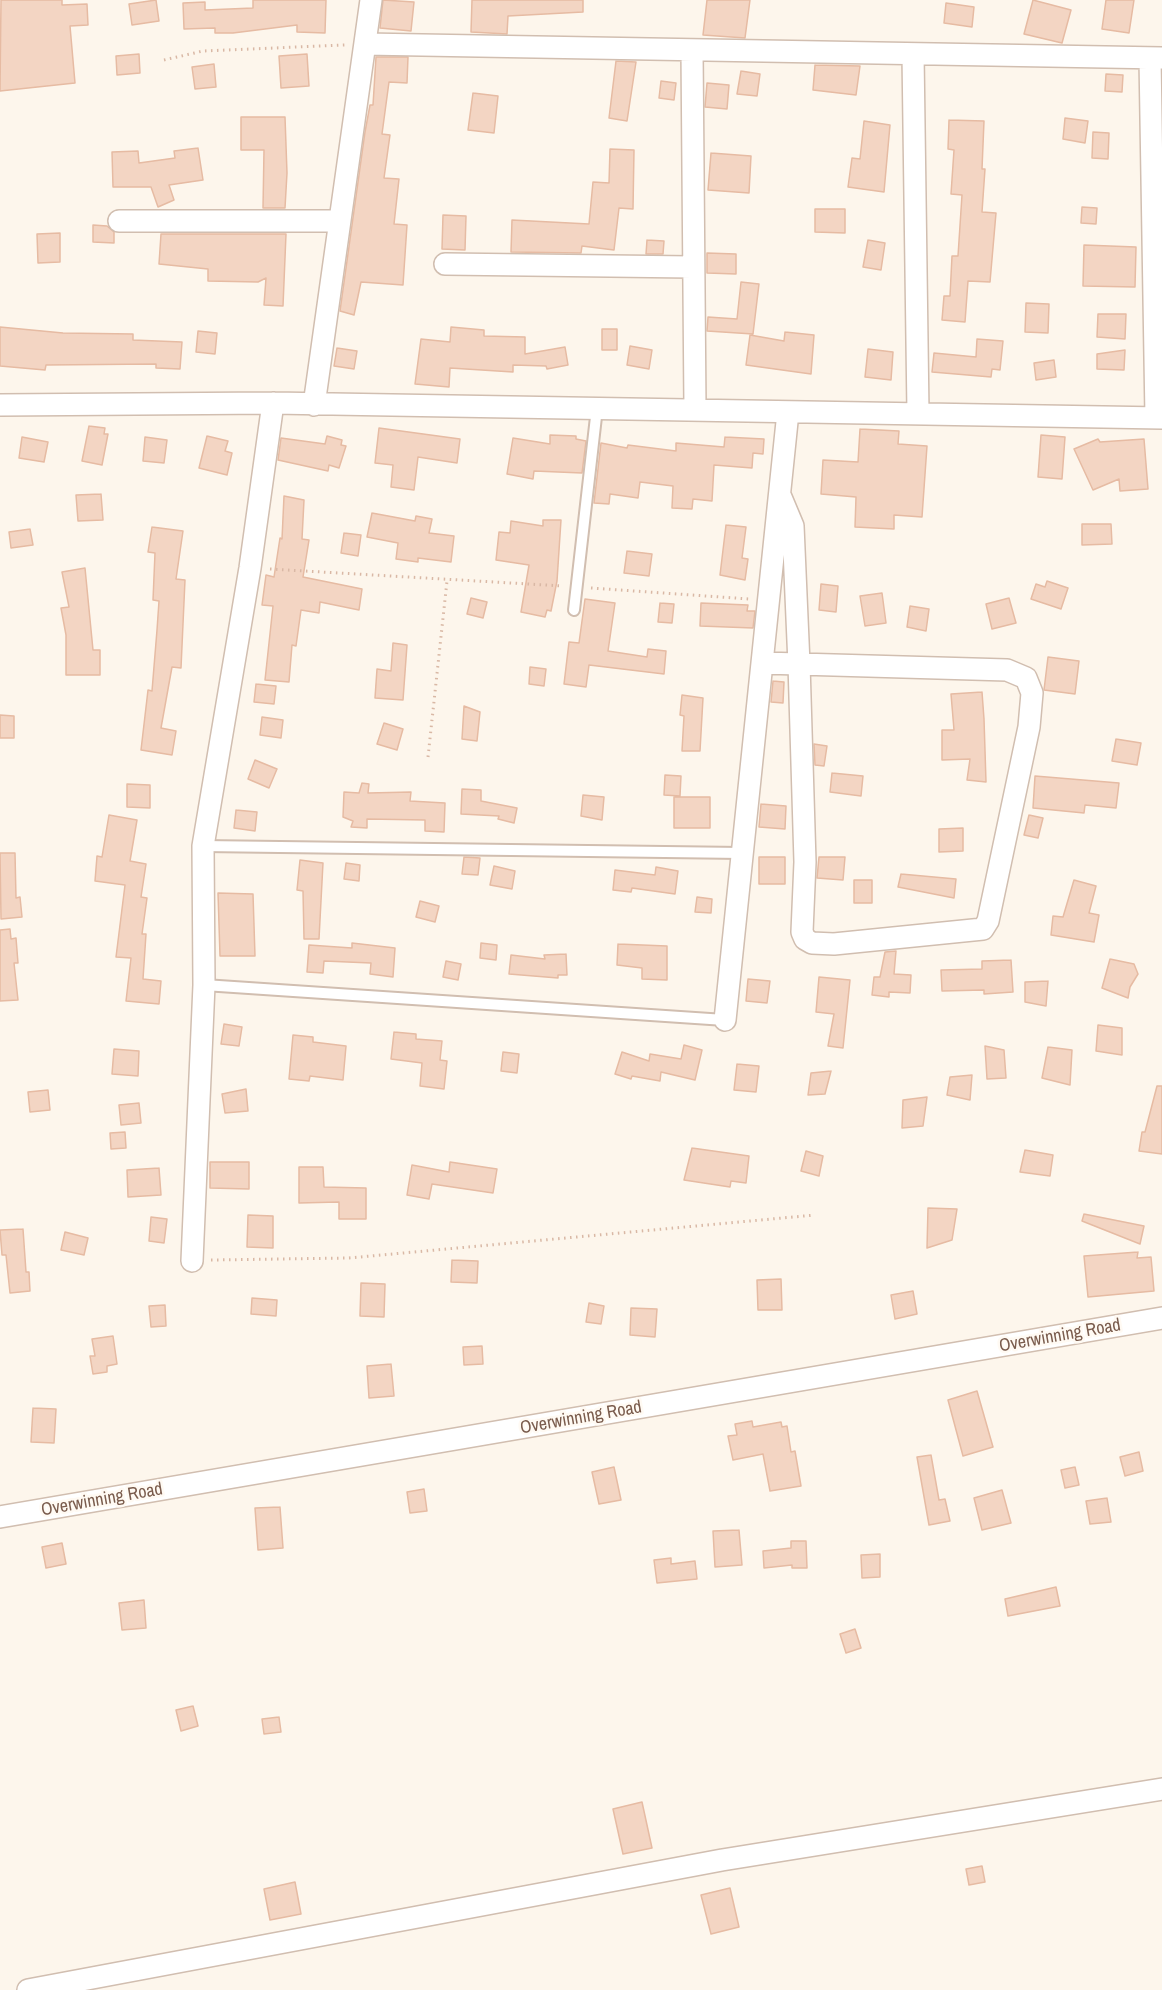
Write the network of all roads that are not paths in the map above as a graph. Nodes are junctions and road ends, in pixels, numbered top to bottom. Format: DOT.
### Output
graph roads {
  1 [pos="371,0"];
  2 [pos="365,44"];
  3 [pos="692,50"];
  4 [pos="913,54"];
  5 [pos="1156,58"];
  6 [pos="119,221"];
  7 [pos="340,221"];
  8 [pos="445,264"];
  9 [pos="692,267"];
  10 [pos="273,403"];
  11 [pos="0,405"];
  12 [pos="314,405"];
  13 [pos="597,408"];
  14 [pos="694,409"];
  15 [pos="788,412"];
  16 [pos="918,413"];
  17 [pos="1159,418"];
  18 [pos="780,495"];
  19 [pos="574,610"];
  20 [pos="762,663"];
  21 [pos="798,664"];
  22 [pos="203,846"];
  23 [pos="742,853"];
  24 [pos="204,985"];
  25 [pos="725,1020"];
  26 [pos="192,1261"];
  27 [pos="1162,1318"];
  28 [pos="0,1517"];
  29 [pos="1162,1789"];
  30 [pos="28,1990"];
  1 -- 2 [label="street"];
  2 -- 3 [label="street"];
  2 -- 7 [label="street"];
  3 -- 4 [label="street"];
  3 -- 9 [label="street"];
  4 -- 5 [label="street"];
  4 -- 16 [label="street"];
  5 -- 17 [label="street"];
  6 -- 7 [label="street"];
  7 -- 12 [label="street"];
  8 -- 9 [label="street"];
  9 -- 14 [label="street"];
  10 -- 11 [label="street"];
  10 -- 12 [label="street"];
  10 -- 22 [label="street"];
  12 -- 13 [label="street"];
  13 -- 14 [label="street"];
  13 -- 19 [label="lane"];
  14 -- 15 [label="street"];
  15 -- 16 [label="street"];
  15 -- 18 [label="street"];
  16 -- 17 [label="street"];
  18 -- 20 [label="street"];
  18 -- 21 [label="street"];
  20 -- 21 [label="street"];
  20 -- 23 [label="street"];
  21 -- 21 [label="street"];
  22 -- 23 [label="lane"];
  22 -- 24 [label="street"];
  23 -- 25 [label="street"];
  24 -- 25 [label="lane"];
  24 -- 26 [label="street"];
  27 -- 28 [label="street, Overwinning Road"];
  29 -- 30 [label="street"];
}
